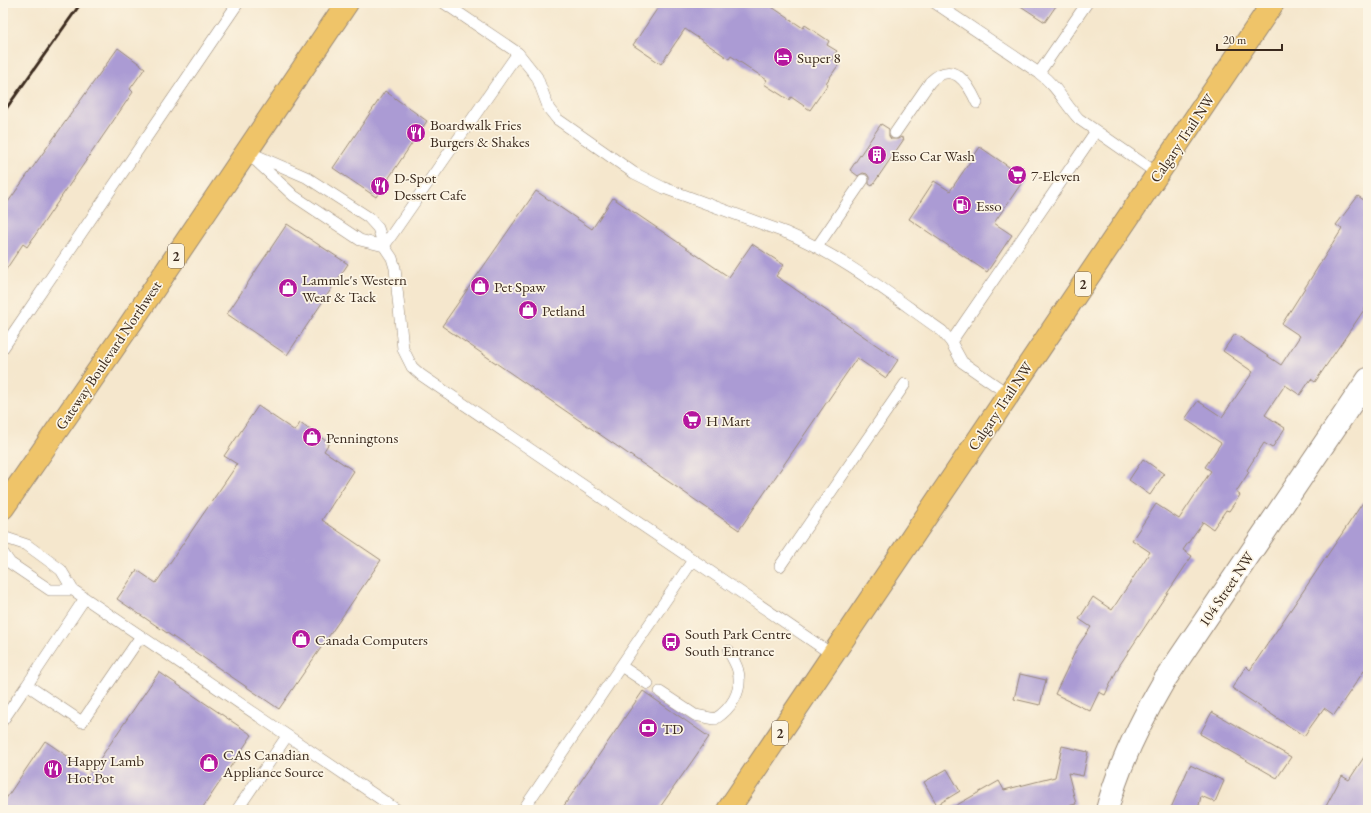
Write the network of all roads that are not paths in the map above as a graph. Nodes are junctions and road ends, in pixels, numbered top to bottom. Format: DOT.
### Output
graph roads {
  1 [pos="238,3"];
  2 [pos="347,3"];
  3 [pos="444,3"];
  4 [pos="935,3"];
  5 [pos="1087,3"];
  6 [pos="1273,3"];
  7 [pos="518,53"];
  8 [pos="1040,73"];
  9 [pos="977,103"];
  10 [pos="1096,131"];
  11 [pos="895,133"];
  12 [pos="246,151"];
  13 [pos="1158,174"];
  14 [pos="863,180"];
  15 [pos="384,246"];
  16 [pos="817,247"];
  17 [pos="952,342"];
  18 [pos="3,348"];
  19 [pos="1368,379"];
  20 [pos="906,384"];
  21 [pos="1008,394"];
  22 [pos="3,508"];
  23 [pos="3,537"];
  24 [pos="3,554"];
  25 [pos="693,560"];
  26 [pos="780,566"];
  27 [pos="73,590"];
  28 [pos="85,598"];
  29 [pos="140,636"];
  30 [pos="729,651"];
  31 [pos="833,655"];
  32 [pos="621,666"];
  33 [pos="648,684"];
  34 [pos="27,685"];
  35 [pos="660,692"];
  36 [pos="3,720"];
  37 [pos="287,736"];
  38 [pos="237,810"];
  39 [pos="397,810"];
  40 [pos="523,810"];
  41 [pos="728,810"];
  42 [pos="1107,810"];
  1 -- 18 [label="lane"];
  2 -- 12 [label="highway, Gateway Boulevard Northwest / 2"];
  3 -- 7 [label="lane"];
  4 -- 8 [label="lane"];
  5 -- 8 [label="lane"];
  6 -- 13 [label="highway, Calgary Trail NW / 2"];
  7 -- 15 [label="lane"];
  7 -- 16 [label="lane"];
  8 -- 10 [label="lane"];
  9 -- 11 [label="lane"];
  10 -- 13 [label="lane"];
  10 -- 17 [label="lane"];
  12 -- 15 [label="lane"];
  12 -- 15 [label="lane"];
  12 -- 22 [label="highway, Gateway Boulevard Northwest / 2"];
  13 -- 21 [label="highway, Calgary Trail NW / 2"];
  14 -- 16 [label="lane"];
  15 -- 25 [label="lane"];
  16 -- 17 [label="lane"];
  17 -- 21 [label="lane"];
  19 -- 42 [label="street, 104 Street NW"];
  20 -- 26 [label="lane"];
  21 -- 31 [label="highway, Calgary Trail NW / 2"];
  23 -- 27 [label="lane"];
  24 -- 27 [label="lane"];
  25 -- 31 [label="lane"];
  25 -- 32 [label="lane"];
  27 -- 28 [label="lane"];
  28 -- 29 [label="lane"];
  28 -- 34 [label="lane"];
  29 -- 34 [label="lane"];
  29 -- 37 [label="lane"];
  30 -- 35 [label="lane"];
  31 -- 41 [label="highway, Calgary Trail NW / 2"];
  32 -- 33 [label="lane"];
  32 -- 40 [label="lane"];
  34 -- 36 [label="lane"];
  37 -- 38 [label="lane"];
  37 -- 39 [label="lane"];
}
